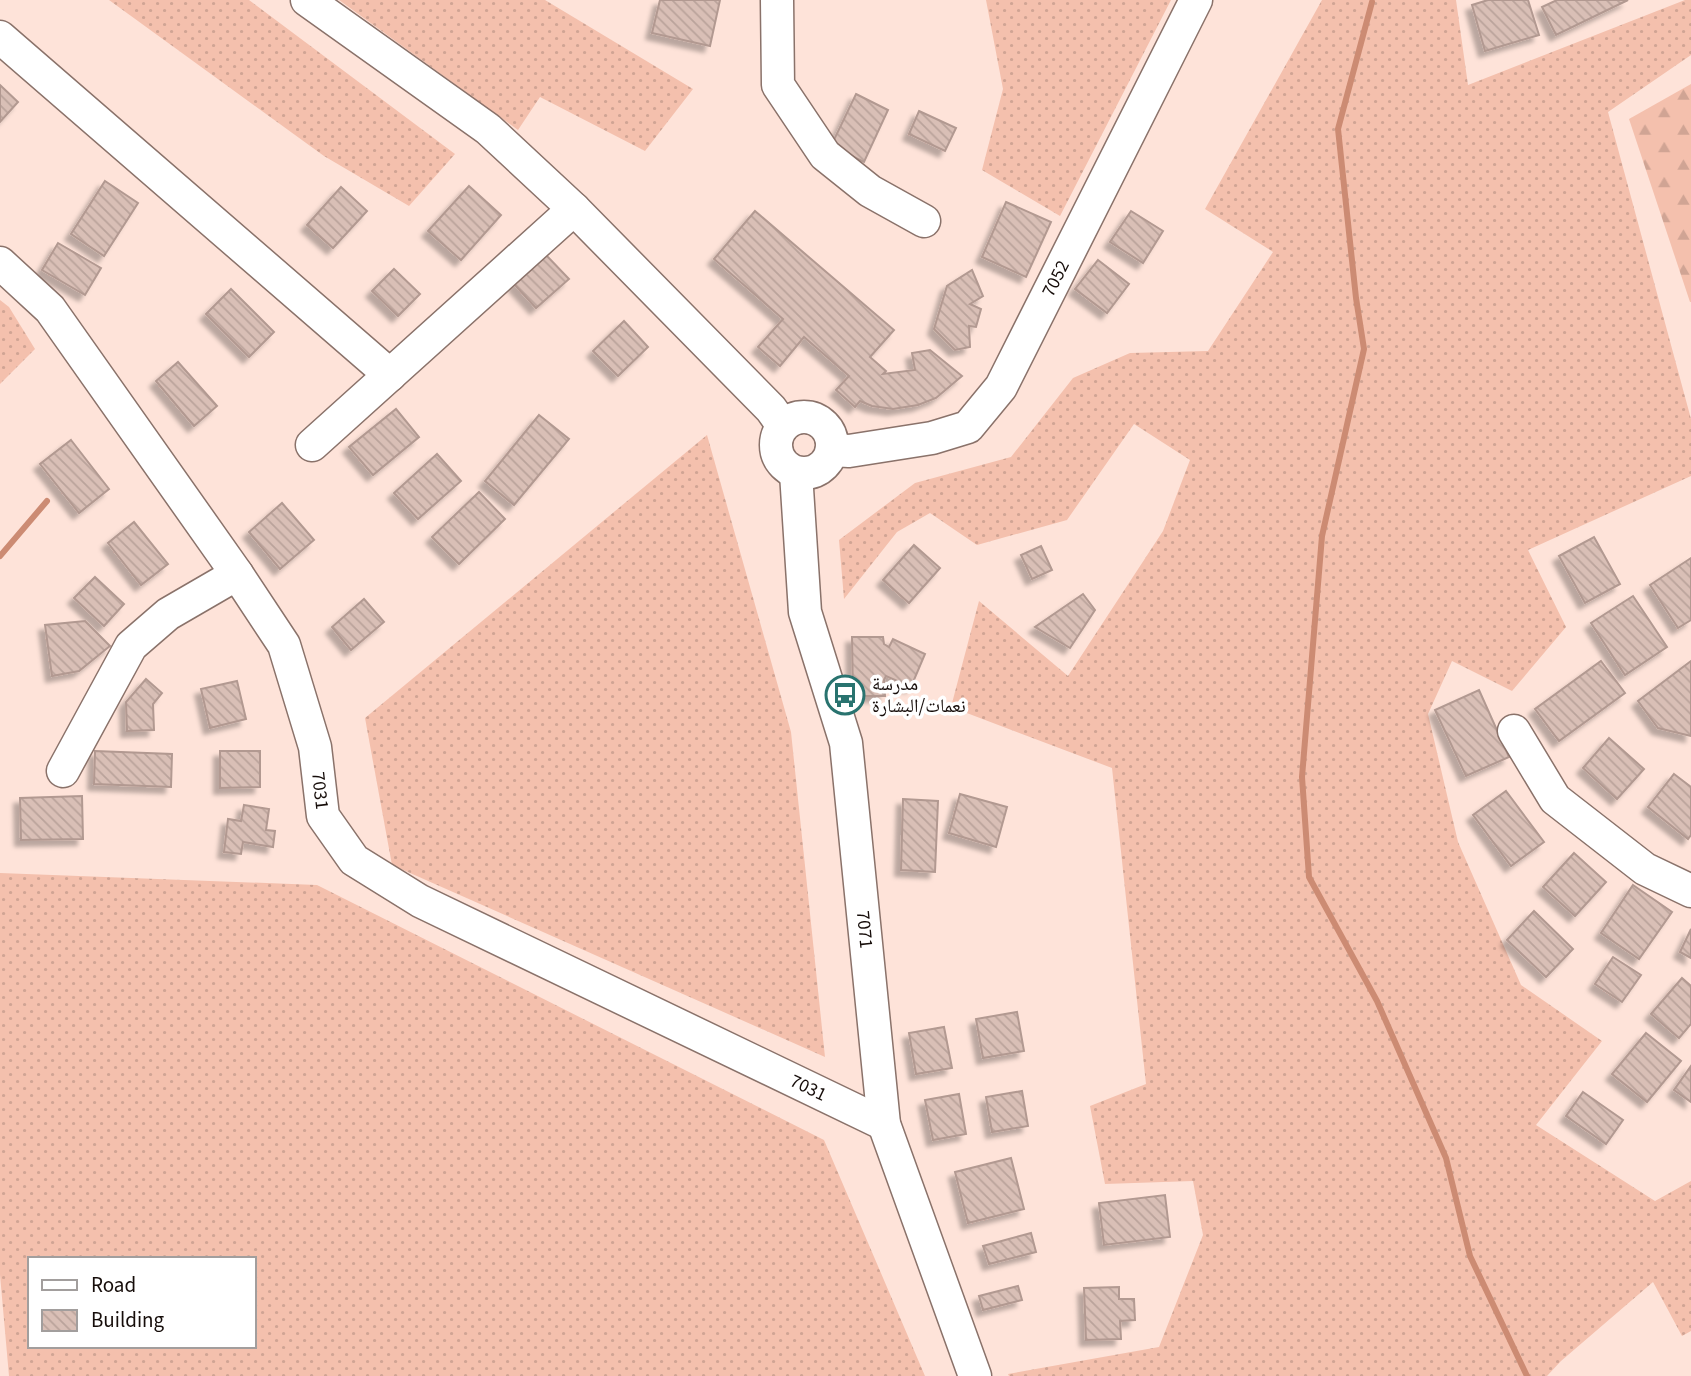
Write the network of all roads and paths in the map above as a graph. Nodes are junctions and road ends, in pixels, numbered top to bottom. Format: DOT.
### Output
graph roads {
  1 [pos="307,0"];
  2 [pos="777,0"];
  3 [pos="1196,0"];
  4 [pos="0,37"];
  5 [pos="574,209"];
  6 [pos="923,221"];
  7 [pos="0,263"];
  8 [pos="390,375"];
  9 [pos="783,426"];
  10 [pos="312,445"];
  11 [pos="832,450"];
  12 [pos="796,473"];
  13 [pos="237,574"];
  14 [pos="1514,731"];
  15 [pos="63,771"];
  16 [pos="1691,891"];
  17 [pos="884,1125"];
  18 [pos="975,1376"];
  1 -- 5 [label="street"];
  2 -- 6 [label="street"];
  3 -- 11 [label="street, 7052"];
  4 -- 8 [label="street"];
  5 -- 8 [label="street"];
  5 -- 9 [label="street"];
  7 -- 13 [label="street, 7031"];
  8 -- 10 [label="street"];
  9 -- 11 [label="street"];
  9 -- 12 [label="street"];
  11 -- 12 [label="street"];
  12 -- 17 [label="street, 7071"];
  13 -- 15 [label="street"];
  13 -- 17 [label="street, 7031"];
  14 -- 16 [label="street"];
  17 -- 18 [label="street, 7071"];
}
